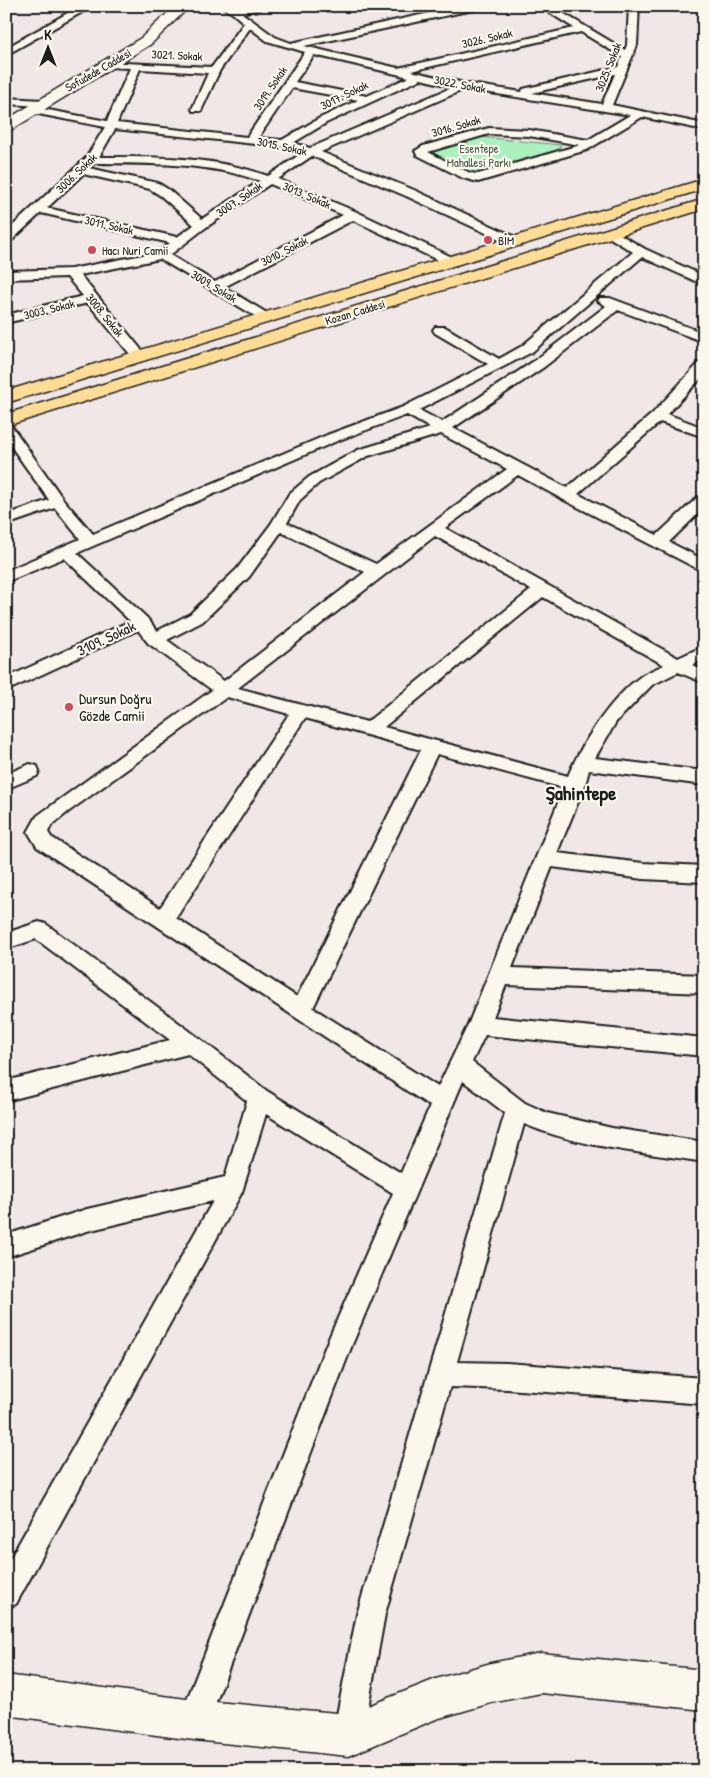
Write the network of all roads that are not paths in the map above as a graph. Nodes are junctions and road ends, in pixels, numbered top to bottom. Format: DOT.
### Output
graph roads {
  1 [pos="88,6"];
  2 [pos="184,6"];
  3 [pos="255,6"];
  4 [pos="477,6"];
  5 [pos="544,6"];
  6 [pos="634,6"];
  7 [pos="232,8"];
  8 [pos="249,22"];
  9 [pos="52,28"];
  10 [pos="582,29"];
  11 [pos="15,33"];
  12 [pos="290,46"];
  13 [pos="311,51"];
  14 [pos="6,52"];
  15 [pos="628,56"];
  16 [pos="107,64"];
  17 [pos="137,65"];
  18 [pos="622,69"];
  19 [pos="215,70"];
  20 [pos="397,71"];
  21 [pos="419,76"];
  22 [pos="289,84"];
  23 [pos="464,86"];
  24 [pos="516,94"];
  25 [pos="367,99"];
  26 [pos="6,101"];
  27 [pos="37,107"];
  28 [pos="606,107"];
  29 [pos="197,109"];
  30 [pos="640,113"];
  31 [pos="699,123"];
  32 [pos="111,125"];
  33 [pos="6,127"];
  34 [pos="252,140"];
  35 [pos="284,144"];
  36 [pos="592,144"];
  37 [pos="311,152"];
  38 [pos="91,160"];
  39 [pos="82,170"];
  40 [pos="268,180"];
  41 [pos="704,184"];
  42 [pos="704,204"];
  43 [pos="37,209"];
  44 [pos="353,215"];
  45 [pos="6,219"];
  46 [pos="24,221"];
  47 [pos="201,225"];
  48 [pos="611,233"];
  49 [pos="6,239"];
  50 [pos="181,242"];
  51 [pos="516,242"];
  52 [pos="641,252"];
  53 [pos="162,255"];
  54 [pos="452,262"];
  55 [pos="71,273"];
  56 [pos="6,275"];
  57 [pos="704,281"];
  58 [pos="215,287"];
  59 [pos="590,296"];
  60 [pos="92,298"];
  61 [pos="616,305"];
  62 [pos="265,318"];
  63 [pos="6,319"];
  64 [pos="440,330"];
  65 [pos="704,338"];
  66 [pos="139,356"];
  67 [pos="498,364"];
  68 [pos="704,366"];
  69 [pos="6,397"];
  70 [pos="408,410"];
  71 [pos="658,416"];
  72 [pos="6,420"];
  73 [pos="6,428"];
  74 [pos="441,429"];
  75 [pos="704,433"];
  76 [pos="516,469"];
  77 [pos="567,496"];
  78 [pos="704,499"];
  79 [pos="58,502"];
  80 [pos="6,520"];
  81 [pos="278,525"];
  82 [pos="434,529"];
  83 [pos="91,542"];
  84 [pos="659,542"];
  85 [pos="67,552"];
  86 [pos="704,567"];
  87 [pos="377,570"];
  88 [pos="6,577"];
  89 [pos="542,589"];
  90 [pos="142,622"];
  91 [pos="154,639"];
  92 [pos="704,652"];
  93 [pos="679,666"];
  94 [pos="704,677"];
  95 [pos="6,685"];
  96 [pos="224,690"];
  97 [pos="300,712"];
  98 [pos="370,729"];
  99 [pos="432,746"];
  100 [pos="584,763"];
  101 [pos="30,771"];
  102 [pos="704,778"];
  103 [pos="6,782"];
  104 [pos="576,785"];
  105 [pos="545,859"];
  106 [pos="704,874"];
  107 [pos="163,921"];
  108 [pos="6,941"];
  109 [pos="499,976"];
  110 [pos="704,984"];
  111 [pos="301,1011"];
  112 [pos="480,1025"];
  113 [pos="192,1044"];
  114 [pos="704,1047"];
  115 [pos="459,1065"];
  116 [pos="6,1091"];
  117 [pos="259,1098"];
  118 [pos="444,1102"];
  119 [pos="517,1110"];
  120 [pos="704,1152"];
  121 [pos="234,1185"];
  122 [pos="407,1189"];
  123 [pos="6,1246"];
  124 [pos="440,1374"];
  125 [pos="704,1391"];
  126 [pos="6,1594"];
  127 [pos="704,1690"];
  128 [pos="6,1695"];
  129 [pos="194,1720"];
  130 [pos="348,1735"];
  1 -- 9 [label="street"];
  2 -- 16 [label="main road, Sofudede Caddesi"];
  3 -- 7 [label="main road"];
  4 -- 12 [label="street"];
  5 -- 10 [label="street"];
  6 -- 15 [label="street, 3025. Sokak"];
  7 -- 8 [label="street, 3022. Sokak"];
  8 -- 12 [label="street, 3022. Sokak"];
  8 -- 19 [label="street"];
  9 -- 11 [label="street"];
  9 -- 14 [label="street"];
  10 -- 15 [label="street"];
  10 -- 20 [label="street, 3026. Sokak"];
  12 -- 13 [label="street, 3022. Sokak"];
  13 -- 20 [label="street, 3022. Sokak"];
  13 -- 22 [label="street, 3019. Sokak"];
  15 -- 18 [label="street, 3025. Sokak"];
  16 -- 17 [label="street, 3021. Sokak"];
  16 -- 27 [label="main road, Sofudede Caddesi"];
  17 -- 19 [label="street, 3021. Sokak"];
  17 -- 32 [label="street, 3006. Sokak"];
  18 -- 24 [label="street"];
  18 -- 28 [label="street, 3025. Sokak"];
  19 -- 29 [label="street"];
  20 -- 21 [label="street, 3022. Sokak"];
  21 -- 23 [label="street, 3022. Sokak"];
  21 -- 25 [label="street, 3017. Sokak"];
  22 -- 25 [label="street"];
  22 -- 34 [label="street, 3019. Sokak"];
  23 -- 24 [label="street, 3022. Sokak"];
  23 -- 37 [label="street, 3007. Sokak"];
  24 -- 28 [label="street, 3022. Sokak"];
  25 -- 35 [label="street, 3017. Sokak"];
  26 -- 27 [label="street, 3015. Sokak"];
  27 -- 32 [label="street, 3015. Sokak"];
  27 -- 33 [label="main road, Sofudede Caddesi"];
  28 -- 30 [label="street, 3022. Sokak"];
  30 -- 31 [label="street, 3022. Sokak"];
  30 -- 36 [label="street, 3016. Sokak"];
  32 -- 34 [label="street, 3015. Sokak"];
  32 -- 38 [label="street, 3006. Sokak"];
  34 -- 35 [label="street, 3015. Sokak"];
  35 -- 37 [label="street, 3015. Sokak"];
  36 -- 36 [label="street, 3016. Sokak"];
  37 -- 40 [label="street, 3007. Sokak"];
  37 -- 51 [label="street, 3015. Sokak"];
  38 -- 39 [label="street, 3006. Sokak"];
  38 -- 40 [label="street, 3013. Sokak"];
  39 -- 43 [label="street, 3006. Sokak"];
  39 -- 47 [label="street"];
  40 -- 44 [label="street, 3013. Sokak"];
  40 -- 47 [label="street, 3007. Sokak"];
  41 -- 51 [label="highway, Kozan Caddesi"];
  42 -- 48 [label="highway, Kozan Caddesi"];
  43 -- 46 [label="street, 3006. Sokak"];
  43 -- 50 [label="street, 3011. Sokak"];
  44 -- 54 [label="street, 3013. Sokak"];
  44 -- 58 [label="street, 3010. Sokak"];
  45 -- 46 [label="street"];
  46 -- 49 [label="street, 3006. Sokak"];
  47 -- 50 [label="street, 3007. Sokak"];
  48 -- 52 [label="street"];
  48 -- 72 [label="highway, Kozan Caddesi"];
  50 -- 53 [label="street, 3007. Sokak"];
  51 -- 54 [label="highway, Kozan Caddesi"];
  52 -- 57 [label="street"];
  52 -- 59 [label="street"];
  53 -- 55 [label="street, 3007. Sokak"];
  53 -- 58 [label="street, 3009. Sokak"];
  54 -- 62 [label="highway, Kozan Caddesi"];
  55 -- 56 [label="street, 3007. Sokak"];
  55 -- 60 [label="street, 3008. Sokak"];
  58 -- 62 [label="street, 3009. Sokak"];
  59 -- 61 [label="street"];
  59 -- 67 [label="street"];
  60 -- 63 [label="street, 3003. Sokak"];
  60 -- 66 [label="street, 3008. Sokak"];
  61 -- 65 [label="street"];
  61 -- 74 [label="street"];
  62 -- 66 [label="highway, Kozan Caddesi"];
  64 -- 67 [label="street"];
  66 -- 69 [label="highway, Kozan Caddesi"];
  67 -- 70 [label="street"];
  68 -- 71 [label="street"];
  70 -- 74 [label="street"];
  70 -- 83 [label="street"];
  71 -- 75 [label="street"];
  71 -- 77 [label="street"];
  73 -- 79 [label="street"];
  74 -- 76 [label="street"];
  74 -- 81 [label="street"];
  76 -- 77 [label="street"];
  76 -- 82 [label="street"];
  77 -- 84 [label="street"];
  78 -- 84 [label="street"];
  79 -- 80 [label="street"];
  79 -- 83 [label="street"];
  81 -- 87 [label="street"];
  81 -- 91 [label="street"];
  82 -- 87 [label="street"];
  82 -- 89 [label="street"];
  83 -- 85 [label="street"];
  84 -- 86 [label="street"];
  85 -- 88 [label="street"];
  85 -- 90 [label="street, 3109. Sokak"];
  87 -- 96 [label="street"];
  89 -- 93 [label="street"];
  89 -- 98 [label="street"];
  90 -- 91 [label="street"];
  90 -- 95 [label="street, 3109. Sokak"];
  91 -- 96 [label="street"];
  92 -- 93 [label="street"];
  93 -- 94 [label="street"];
  93 -- 100 [label="street"];
  96 -- 97 [label="street"];
  96 -- 107 [label="street"];
  97 -- 98 [label="street"];
  97 -- 107 [label="street"];
  98 -- 99 [label="street"];
  99 -- 104 [label="street"];
  99 -- 111 [label="street"];
  100 -- 102 [label="street"];
  100 -- 104 [label="street"];
  101 -- 103 [label="street"];
  104 -- 105 [label="street"];
  105 -- 106 [label="street"];
  105 -- 109 [label="street"];
  107 -- 111 [label="street"];
  108 -- 113 [label="street"];
  109 -- 110 [label="street"];
  109 -- 112 [label="street"];
  111 -- 118 [label="street"];
  112 -- 114 [label="street"];
  112 -- 115 [label="street"];
  113 -- 116 [label="street"];
  113 -- 117 [label="street"];
  115 -- 118 [label="street"];
  115 -- 119 [label="street"];
  117 -- 121 [label="street"];
  117 -- 122 [label="street"];
  118 -- 122 [label="street"];
  119 -- 120 [label="street"];
  119 -- 124 [label="street"];
  121 -- 123 [label="street"];
  121 -- 126 [label="street"];
  122 -- 129 [label="street"];
  124 -- 125 [label="street"];
  124 -- 130 [label="street"];
  127 -- 130 [label="main road"];
  128 -- 129 [label="main road"];
  129 -- 130 [label="main road"];
}
